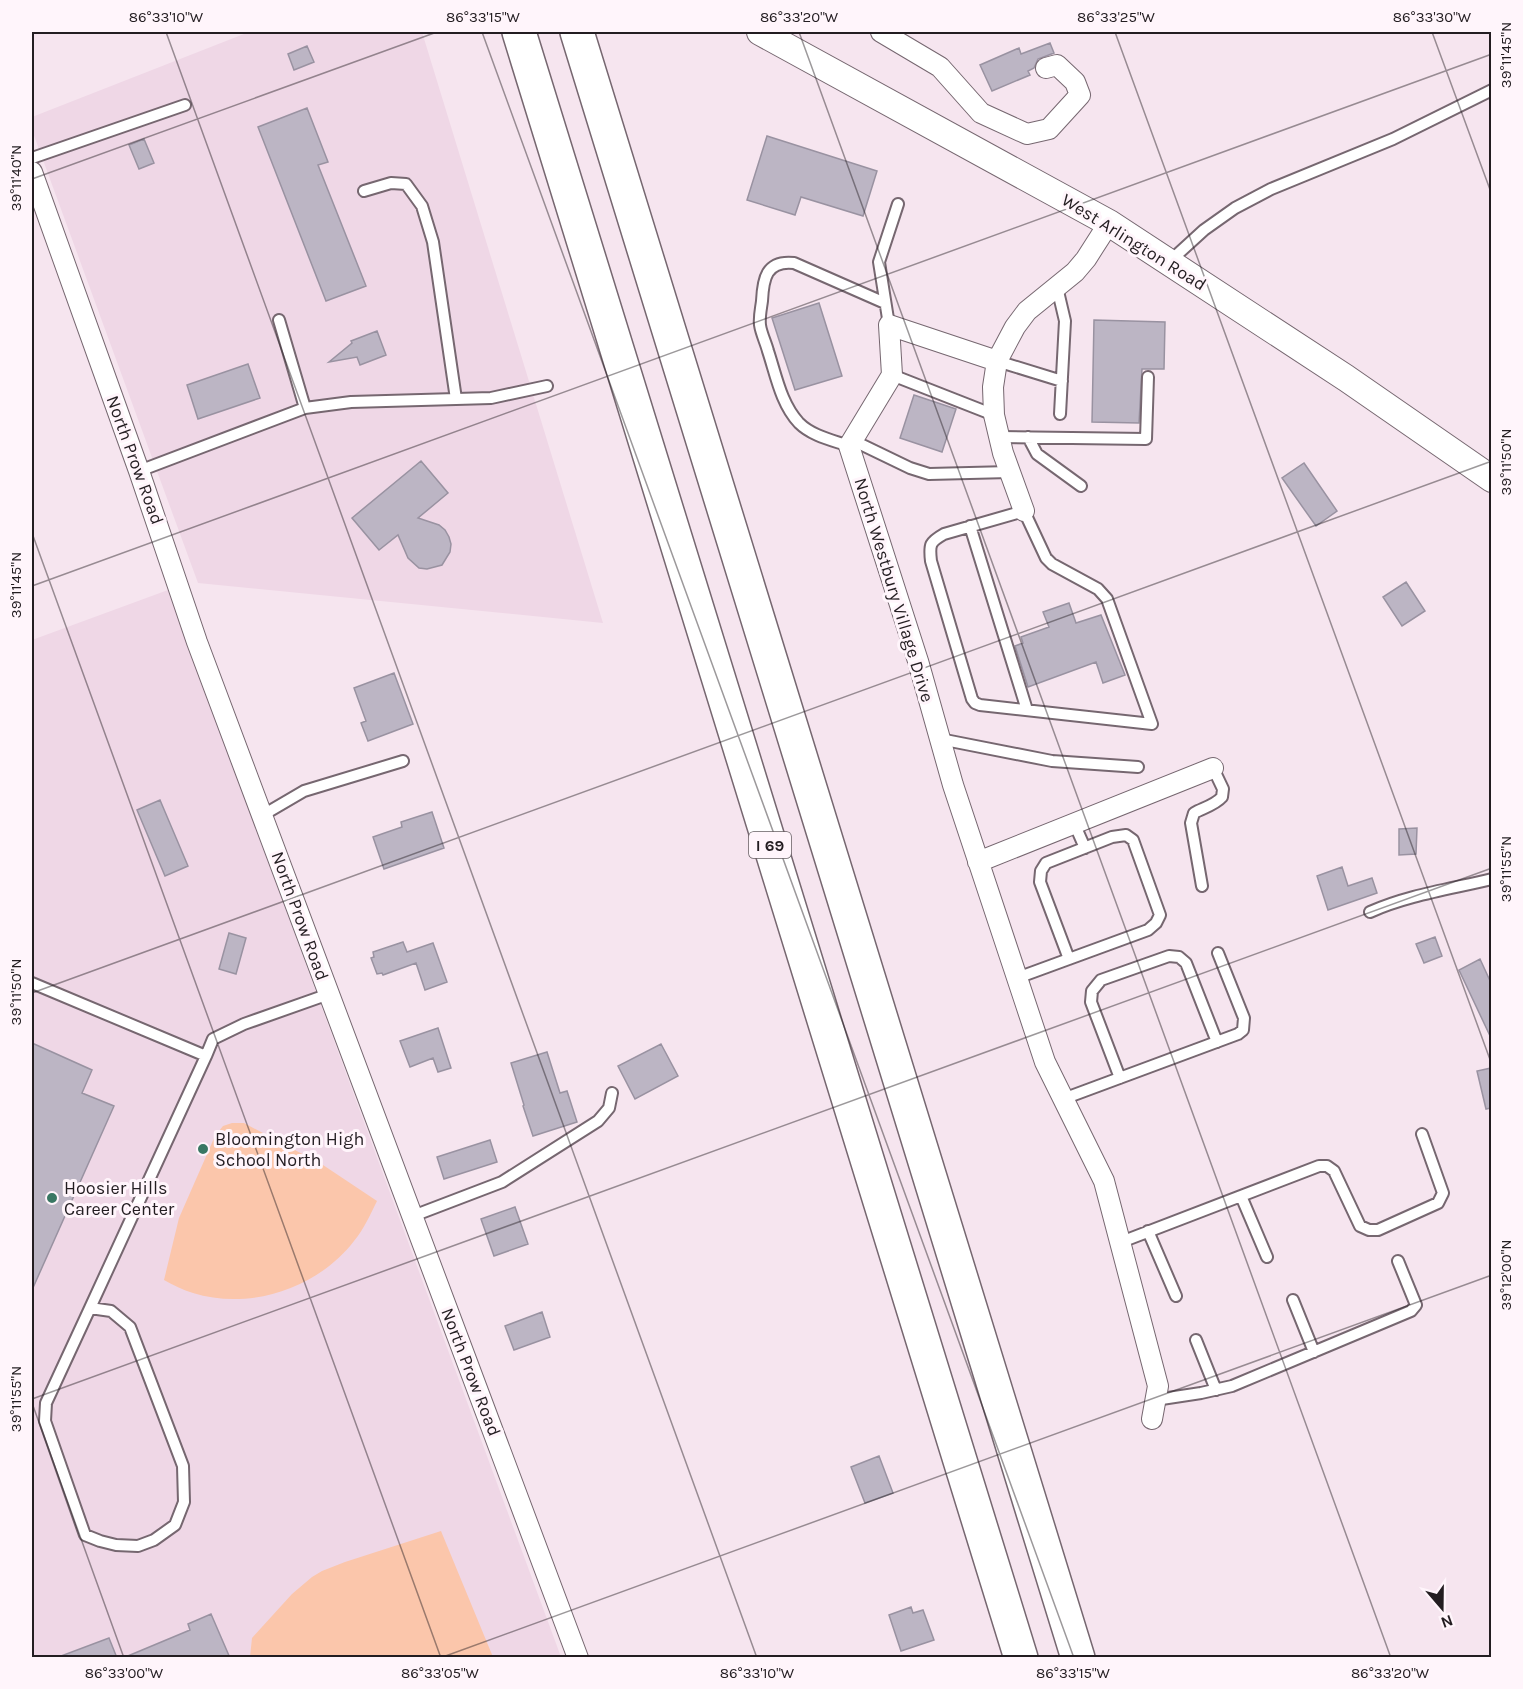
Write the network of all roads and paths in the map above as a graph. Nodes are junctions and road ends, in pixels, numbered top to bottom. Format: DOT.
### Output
graph roads {
  1 [pos="519,32"];
  2 [pos="577,32"];
  3 [pos="760,32"];
  4 [pos="881,32"];
  5 [pos="1046,68"];
  6 [pos="1491,90"];
  7 [pos="185,105"];
  8 [pos="32,158"];
  9 [pos="32,172"];
  10 [pos="364,191"];
  11 [pos="898,204"];
  12 [pos="1109,223"];
  13 [pos="1169,262"];
  14 [pos="1058,287"];
  15 [pos="885,303"];
  16 [pos="279,320"];
  17 [pos="889,325"];
  18 [pos="997,361"];
  19 [pos="892,375"];
  20 [pos="1148,377"];
  21 [pos="1062,381"];
  22 [pos="548,386"];
  23 [pos="456,399"];
  24 [pos="305,408"];
  25 [pos="1060,414"];
  26 [pos="994,416"];
  27 [pos="999,437"];
  28 [pos="1028,437"];
  29 [pos="851,443"];
  30 [pos="139,471"];
  31 [pos="1010,472"];
  32 [pos="1491,479"];
  33 [pos="1082,486"];
  34 [pos="1024,511"];
  35 [pos="970,526"];
  36 [pos="1026,710"];
  37 [pos="940,739"];
  38 [pos="403,761"];
  39 [pos="1138,767"];
  40 [pos="1213,768"];
  41 [pos="263,815"];
  42 [pos="1074,823"];
  43 [pos="1085,848"];
  44 [pos="978,862"];
  45 [pos="1491,879"];
  46 [pos="1202,886"];
  47 [pos="1370,912"];
  48 [pos="1218,952"];
  49 [pos="1069,959"];
  50 [pos="1017,978"];
  51 [pos="32,983"];
  52 [pos="329,994"];
  53 [pos="1217,1042"];
  54 [pos="206,1056"];
  55 [pos="1120,1078"];
  56 [pos="612,1093"];
  57 [pos="1063,1099"];
  58 [pos="1422,1134"];
  59 [pos="1241,1196"];
  60 [pos="412,1216"];
  61 [pos="1148,1231"];
  62 [pos="1119,1240"];
  63 [pos="1267,1257"];
  64 [pos="1398,1261"];
  65 [pos="1176,1296"];
  66 [pos="1293,1300"];
  67 [pos="90,1308"];
  68 [pos="1196,1340"];
  69 [pos="1314,1352"];
  70 [pos="1216,1389"];
  71 [pos="1154,1409"];
  72 [pos="578,1658"];
  73 [pos="1021,1658"];
  74 [pos="1078,1658"];
  1 -- 73 [label="highway, I 69"];
  2 -- 74 [label="highway"];
  3 -- 12 [label="street, West Arlington Road"];
  4 -- 5 [label="street"];
  6 -- 13 [label="lane"];
  7 -- 8 [label="lane"];
  9 -- 30 [label="street, North Prow Road"];
  10 -- 23 [label="lane"];
  11 -- 15 [label="lane"];
  12 -- 13 [label="street, West Arlington Road"];
  12 -- 14 [label="street"];
  13 -- 32 [label="street, West Arlington Road"];
  14 -- 18 [label="street"];
  14 -- 21 [label="lane"];
  15 -- 17 [label="lane"];
  15 -- 29 [label="lane"];
  16 -- 24 [label="lane"];
  17 -- 18 [label="street"];
  17 -- 19 [label="street"];
  18 -- 21 [label="lane"];
  18 -- 26 [label="street"];
  19 -- 26 [label="lane"];
  19 -- 29 [label="street"];
  20 -- 28 [label="lane"];
  21 -- 25 [label="lane"];
  22 -- 23 [label="lane"];
  23 -- 24 [label="lane"];
  24 -- 30 [label="lane"];
  26 -- 27 [label="street"];
  27 -- 28 [label="lane"];
  27 -- 31 [label="street"];
  28 -- 33 [label="lane"];
  29 -- 31 [label="lane"];
  29 -- 37 [label="street, North Westbury Village Drive"];
  30 -- 41 [label="street, North Prow Road"];
  31 -- 34 [label="street"];
  34 -- 35 [label="lane"];
  34 -- 36 [label="lane"];
  35 -- 36 [label="lane"];
  35 -- 36 [label="lane"];
  37 -- 39 [label="lane"];
  37 -- 44 [label="street, North Westbury Village Drive"];
  38 -- 41 [label="lane"];
  40 -- 42 [label="street"];
  40 -- 46 [label="lane"];
  41 -- 52 [label="street, North Prow Road"];
  42 -- 43 [label="lane"];
  42 -- 44 [label="street"];
  43 -- 49 [label="lane"];
  43 -- 49 [label="lane"];
  44 -- 50 [label="street, North Westbury Village Drive"];
  45 -- 47 [label="lane"];
  48 -- 53 [label="lane"];
  49 -- 50 [label="lane"];
  50 -- 57 [label="street, North Westbury Village Drive"];
  51 -- 54 [label="lane"];
  52 -- 54 [label="lane"];
  52 -- 60 [label="street, North Prow Road"];
  53 -- 55 [label="lane"];
  53 -- 55 [label="lane"];
  54 -- 67 [label="lane"];
  55 -- 57 [label="lane"];
  56 -- 60 [label="lane"];
  57 -- 62 [label="street, North Westbury Village Drive"];
  58 -- 59 [label="lane"];
  59 -- 61 [label="lane"];
  59 -- 63 [label="lane"];
  60 -- 72 [label="street, North Prow Road"];
  61 -- 62 [label="lane"];
  61 -- 65 [label="lane"];
  62 -- 71 [label="street, North Westbury Village Drive"];
  64 -- 69 [label="lane"];
  66 -- 69 [label="lane"];
  67 -- 67 [label="lane"];
  68 -- 70 [label="lane"];
  69 -- 70 [label="lane"];
  70 -- 71 [label="lane"];
}
